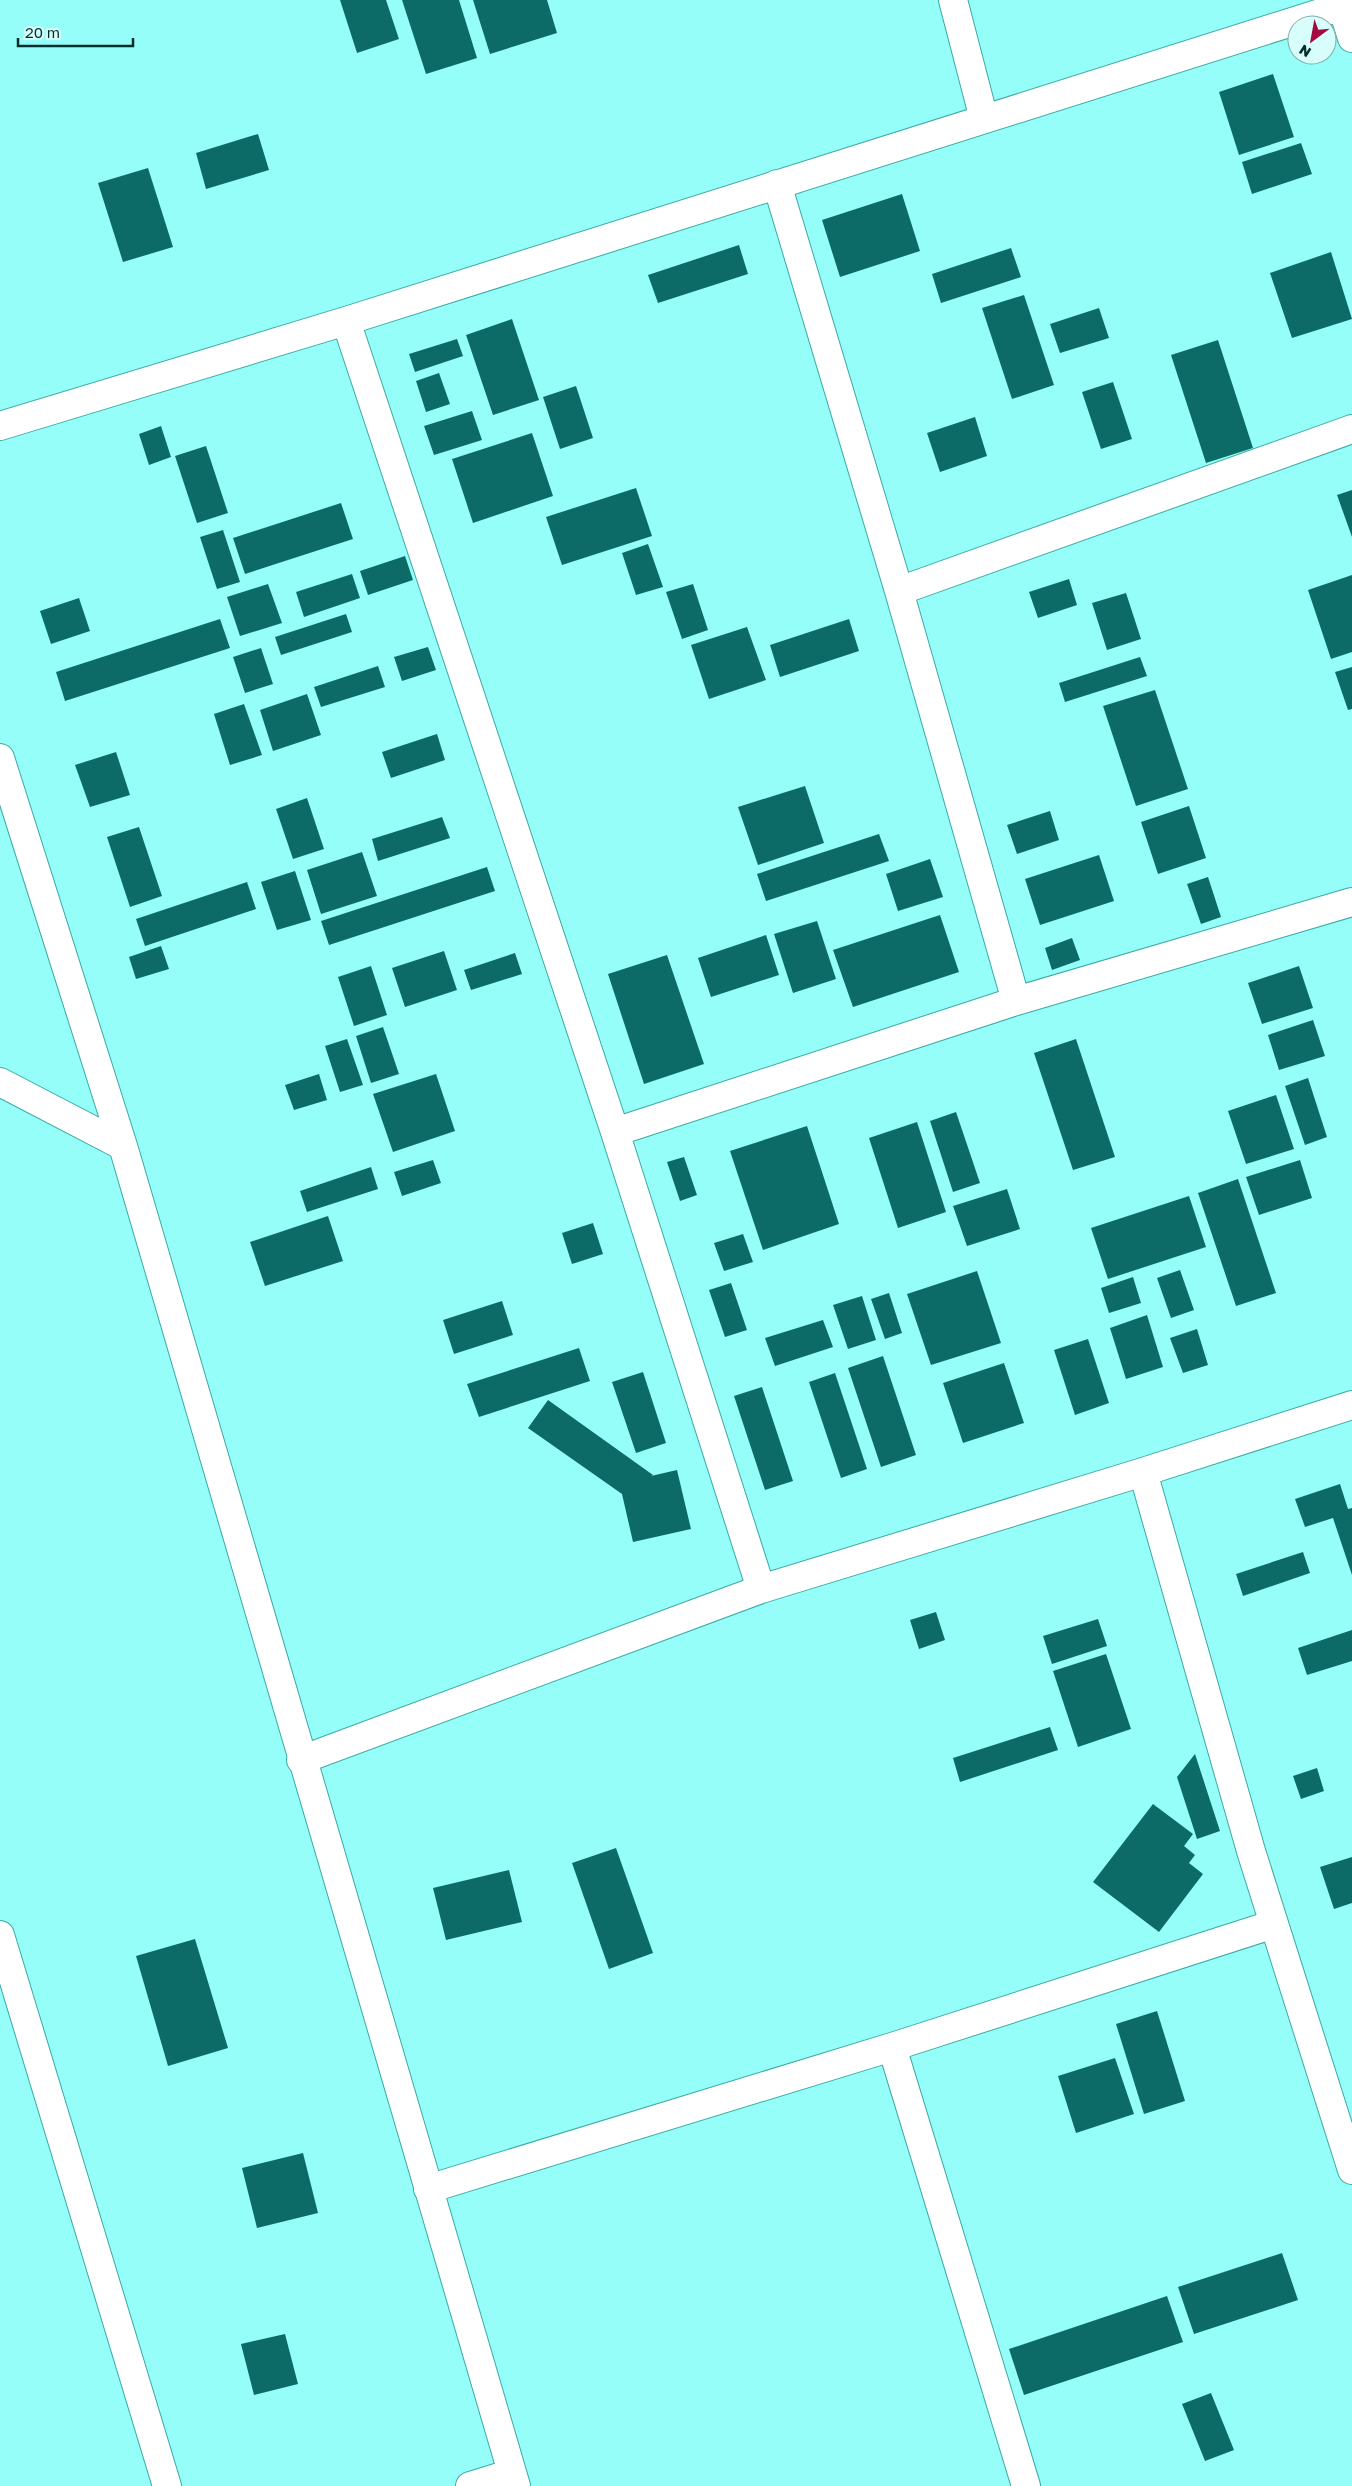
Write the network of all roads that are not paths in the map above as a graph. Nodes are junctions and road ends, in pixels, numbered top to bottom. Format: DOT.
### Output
graph roads {
  1 [pos="953,0"];
  2 [pos="1347,5"];
  3 [pos="1352,38"];
  4 [pos="984,119"];
  5 [pos="777,184"];
  6 [pos="346,320"];
  7 [pos="0,426"];
  8 [pos="1352,429"];
  9 [pos="899,591"];
  10 [pos="0,758"];
  11 [pos="1352,902"];
  12 [pos="1016,1002"];
  13 [pos="0,1082"];
  14 [pos="615,1132"];
  15 [pos="123,1146"];
  16 [pos="1352,1405"];
  17 [pos="1143,1472"];
  18 [pos="761,1589"];
  19 [pos="302,1760"];
  20 [pos="1274,1924"];
  21 [pos="0,1935"];
  22 [pos="892,2047"];
  23 [pos="1352,2170"];
  24 [pos="428,2189"];
  25 [pos="514,2480"];
  26 [pos="167,2486"];
  27 [pos="470,2486"];
  28 [pos="1026,2486"];
  1 -- 4 [label="street"];
  2 -- 3 [label="street"];
  2 -- 4 [label="street"];
  4 -- 5 [label="street"];
  5 -- 6 [label="street"];
  5 -- 9 [label="street"];
  6 -- 7 [label="street"];
  6 -- 14 [label="street"];
  8 -- 9 [label="street"];
  9 -- 12 [label="street"];
  10 -- 15 [label="street"];
  11 -- 12 [label="street"];
  12 -- 14 [label="street"];
  13 -- 15 [label="street"];
  14 -- 18 [label="street"];
  15 -- 19 [label="street"];
  16 -- 17 [label="street"];
  17 -- 18 [label="street"];
  17 -- 20 [label="street"];
  18 -- 19 [label="street"];
  19 -- 24 [label="street"];
  20 -- 22 [label="street"];
  20 -- 23 [label="street"];
  21 -- 26 [label="street"];
  22 -- 24 [label="street"];
  22 -- 28 [label="street"];
  24 -- 25 [label="street"];
  25 -- 27 [label="street"];
}
